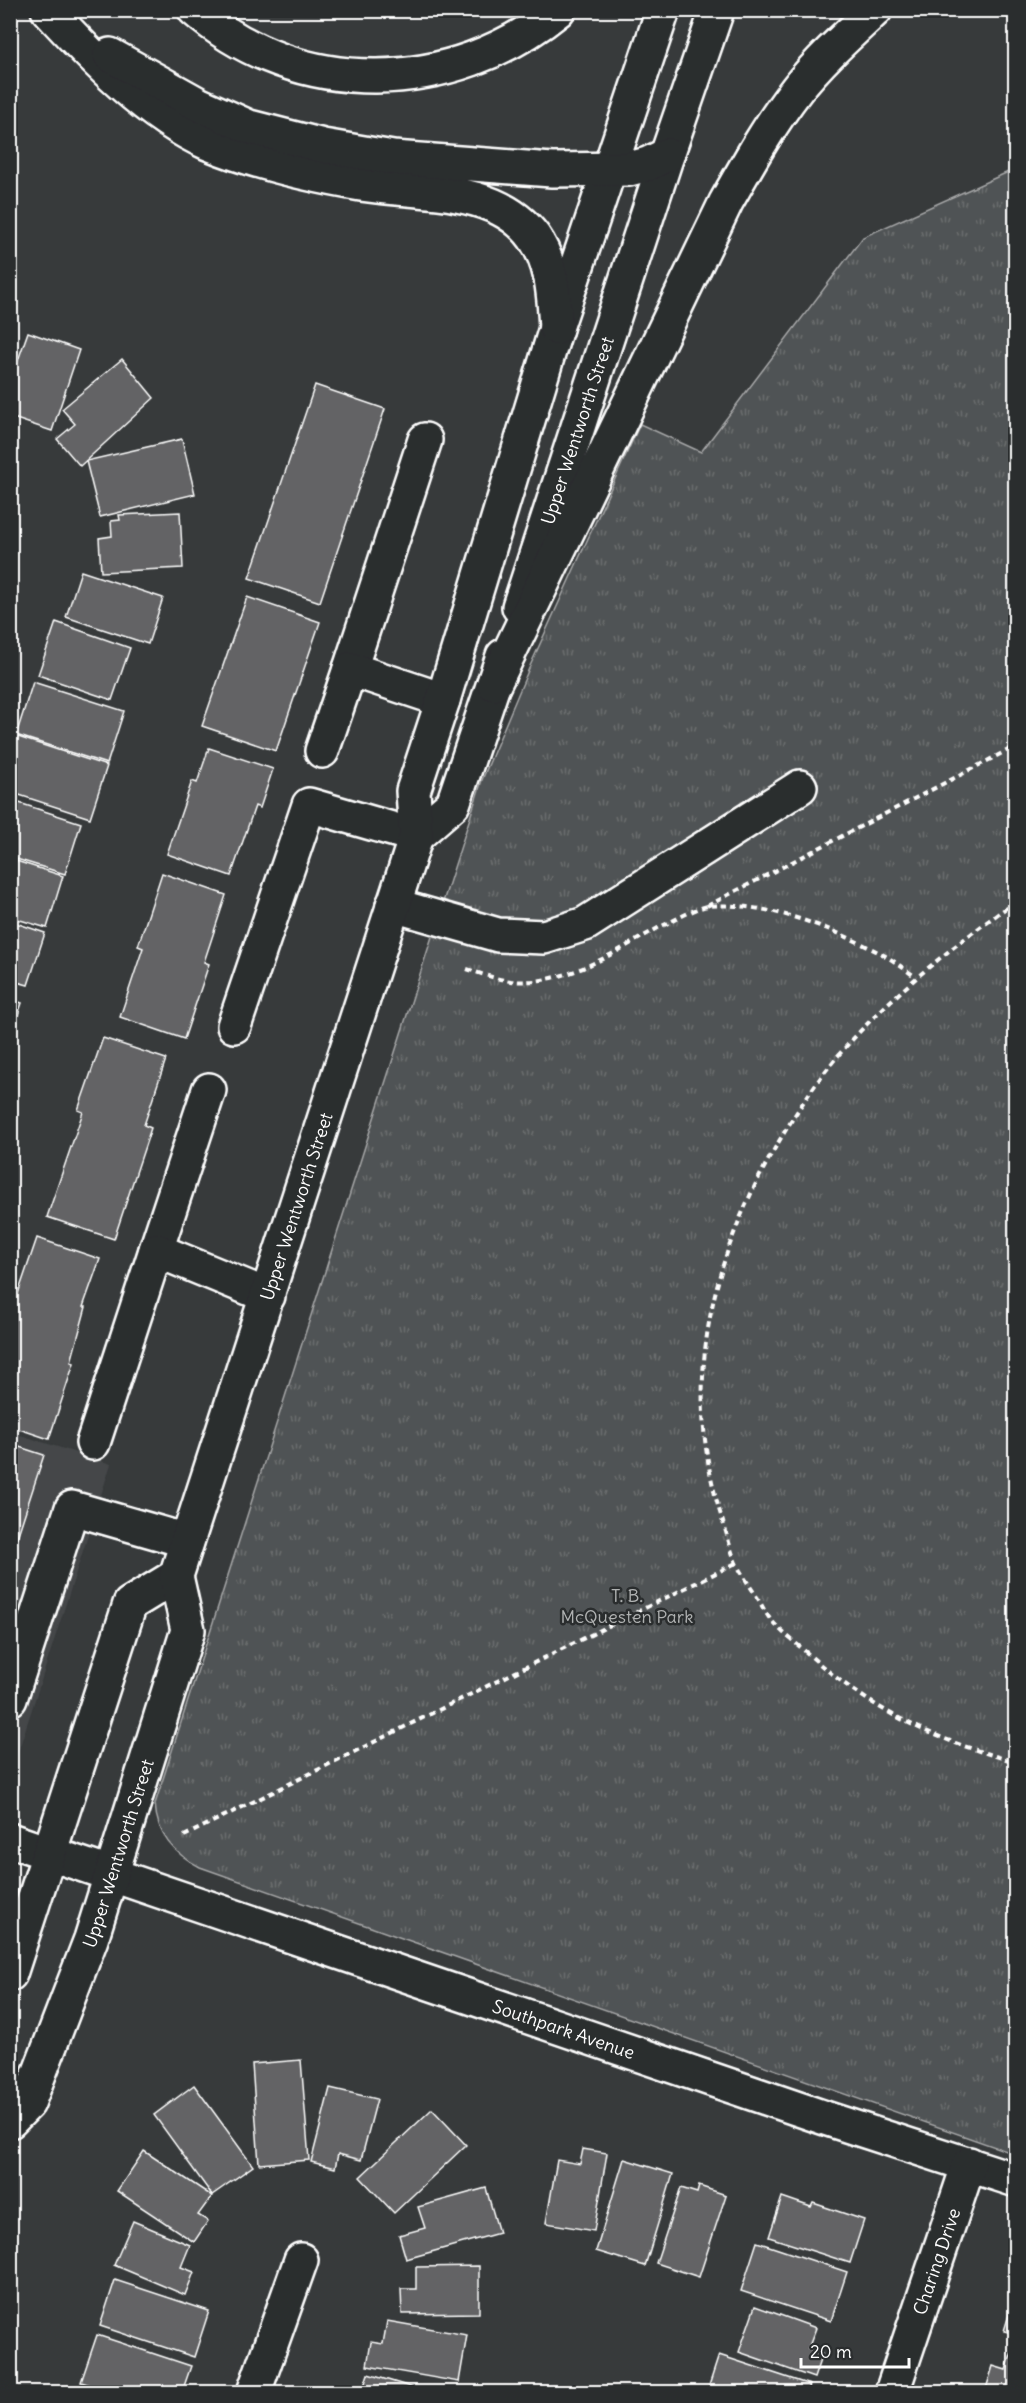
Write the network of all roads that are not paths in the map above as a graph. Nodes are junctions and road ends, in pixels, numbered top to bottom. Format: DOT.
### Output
graph roads {
  1 [pos="195,10"];
  2 [pos="558,10"];
  3 [pos="663,10"];
  4 [pos="717,10"];
  5 [pos="875,10"];
  6 [pos="57,21"];
  7 [pos="667,155"];
  8 [pos="610,170"];
  9 [pos="556,328"];
  10 [pos="425,440"];
  11 [pos="350,669"];
  12 [pos="494,684"];
  13 [pos="443,700"];
  14 [pos="322,751"];
  15 [pos="800,787"];
  16 [pos="416,836"];
  17 [pos="393,905"];
  18 [pos="234,1026"];
  19 [pos="208,1090"];
  20 [pos="156,1250"];
  21 [pos="268,1296"];
  22 [pos="93,1443"];
  23 [pos="187,1541"];
  24 [pos="176,1576"];
  25 [pos="10,1699"];
  26 [pos="10,1840"];
  27 [pos="49,1853"];
  28 [pos="111,1874"];
  29 [pos="10,1974"];
  30 [pos="10,2121"];
  31 [pos="969,2164"];
  32 [pos="1016,2180"];
  33 [pos="301,2260"];
  34 [pos="254,2392"];
  35 [pos="892,2392"];
  1 -- 2 [label="main road"];
  3 -- 8 [label="main road, Upper Wentworth Street"];
  4 -- 7 [label="main road, Upper Wentworth Street"];
  5 -- 12 [label="main road"];
  6 -- 8 [label="main road"];
  6 -- 9 [label="main road"];
  7 -- 8 [label="main road"];
  7 -- 12 [label="main road, Upper Wentworth Street"];
  8 -- 9 [label="main road, Upper Wentworth Street"];
  9 -- 13 [label="main road, Upper Wentworth Street"];
  10 -- 11 [label="main road"];
  11 -- 13 [label="main road"];
  11 -- 14 [label="main road"];
  12 -- 16 [label="main road, Upper Wentworth Street"];
  13 -- 16 [label="main road, Upper Wentworth Street"];
  15 -- 17 [label="main road"];
  16 -- 17 [label="main road, Upper Wentworth Street"];
  16 -- 18 [label="main road"];
  17 -- 21 [label="main road, Upper Wentworth Street"];
  19 -- 20 [label="main road"];
  20 -- 21 [label="main road"];
  20 -- 22 [label="main road"];
  21 -- 23 [label="main road, Upper Wentworth Street"];
  23 -- 24 [label="main road, Upper Wentworth Street"];
  23 -- 25 [label="main road"];
  24 -- 27 [label="main road"];
  24 -- 28 [label="main road, Upper Wentworth Street"];
  26 -- 27 [label="main road, Southpark Avenue"];
  27 -- 28 [label="main road, Southpark Avenue"];
  27 -- 29 [label="main road"];
  28 -- 30 [label="main road, Upper Wentworth Street"];
  28 -- 31 [label="main road, Southpark Avenue"];
  31 -- 32 [label="main road, Southpark Avenue"];
  31 -- 35 [label="main road, Charing Drive"];
  33 -- 34 [label="main road"];
}
